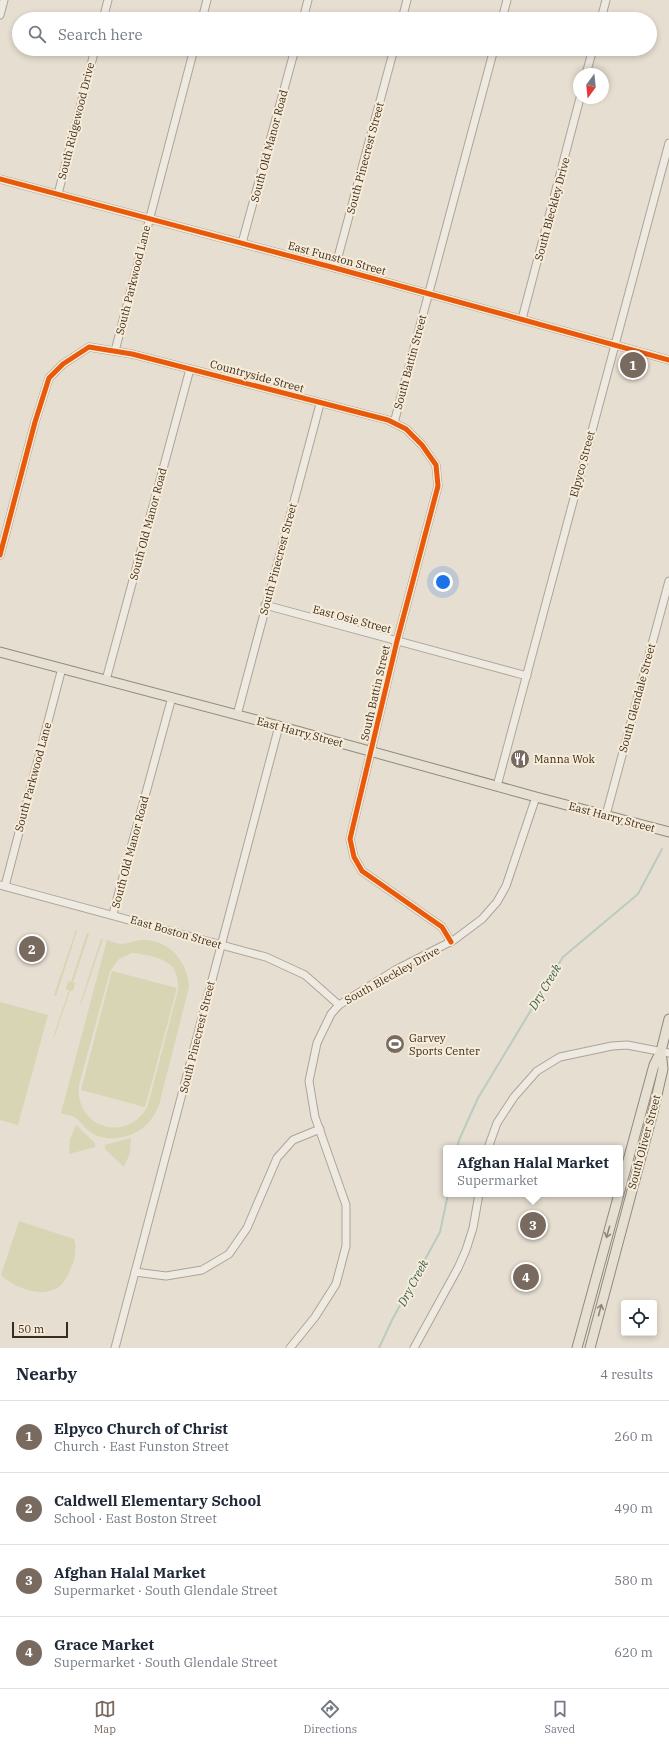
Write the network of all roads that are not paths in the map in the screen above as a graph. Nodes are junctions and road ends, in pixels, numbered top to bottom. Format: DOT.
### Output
graph roads {
  1 [pos="4,0"];
  2 [pos="108,0"];
  3 [pos="207,0"];
  4 [pos="308,0"];
  5 [pos="407,0"];
  6 [pos="507,0"];
  7 [pos="606,0"];
  8 [pos="105,12"];
  9 [pos="204,12"];
  10 [pos="305,12"];
  11 [pos="404,12"];
  12 [pos="504,12"];
  13 [pos="603,12"];
  14 [pos="0,15"];
  15 [pos="93,56"];
  16 [pos="192,56"];
  17 [pos="293,56"];
  18 [pos="392,56"];
  19 [pos="492,56"];
  20 [pos="591,56"];
  21 [pos="588,68"];
  22 [pos="578,104"];
  23 [pos="669,143"];
  24 [pos="0,179"];
  25 [pos="58,194"];
  26 [pos="149,219"];
  27 [pos="242,243"];
  28 [pos="335,268"];
  29 [pos="428,293"];
  30 [pos="522,319"];
  31 [pos="615,344"];
  32 [pos="115,351"];
  33 [pos="669,360"];
  34 [pos="190,369"];
  35 [pos="320,404"];
  36 [pos="394,423"];
  37 [pos="3,535"];
  38 [pos="0,555"];
  39 [pos="669,580"];
  40 [pos="265,605"];
  41 [pos="397,641"];
  42 [pos="0,652"];
  43 [pos="62,668"];
  44 [pos="527,676"];
  45 [pos="106,680"];
  46 [pos="172,698"];
  47 [pos="237,715"];
  48 [pos="279,726"];
  49 [pos="372,751"];
  50 [pos="497,786"];
  51 [pos="536,797"];
  52 [pos="606,815"];
  53 [pos="669,832"];
  54 [pos="3,885"];
  55 [pos="113,914"];
  56 [pos="451,942"];
  57 [pos="221,944"];
  58 [pos="339,1005"];
  59 [pos="669,1019"];
  60 [pos="665,1052"];
  61 [pos="320,1129"];
  62 [pos="489,1145"];
  63 [pos="623,1179"];
  64 [pos="478,1197"];
  65 [pos="618,1197"];
  66 [pos="135,1272"];
  67 [pos="115,1348"];
  68 [pos="290,1348"];
  69 [pos="414,1348"];
  70 [pos="577,1348"];
  71 [pos="590,1348"];
  1 -- 14 [label="street"];
  2 -- 8 [label="street"];
  3 -- 9 [label="street"];
  4 -- 10 [label="street"];
  5 -- 11 [label="street"];
  6 -- 12 [label="street"];
  7 -- 13 [label="street"];
  15 -- 25 [label="street, South Ridgewood Drive"];
  16 -- 26 [label="street, South Parkwood Lane"];
  17 -- 27 [label="street, South Old Manor Road"];
  18 -- 28 [label="street, South Pinecrest Street"];
  19 -- 29 [label="street, South Battin Street"];
  20 -- 21 [label="street"];
  22 -- 30 [label="street, South Bleckley Drive"];
  23 -- 31 [label="street, Elpyco Street"];
  24 -- 25 [label="street, East Funston Street"];
  25 -- 26 [label="street, East Funston Street"];
  26 -- 27 [label="street, East Funston Street"];
  26 -- 32 [label="street, South Parkwood Lane"];
  27 -- 28 [label="street, East Funston Street"];
  28 -- 29 [label="street, East Funston Street"];
  29 -- 30 [label="street, East Funston Street"];
  29 -- 36 [label="street, South Battin Street"];
  30 -- 31 [label="street, East Funston Street"];
  31 -- 33 [label="street, East Funston Street"];
  31 -- 44 [label="street, Elpyco Street"];
  32 -- 34 [label="street, Countryside Street"];
  32 -- 37 [label="street"];
  34 -- 35 [label="street, Countryside Street"];
  34 -- 45 [label="street, South Old Manor Road"];
  35 -- 36 [label="street, Countryside Street"];
  35 -- 40 [label="street, South Pinecrest Street"];
  36 -- 41 [label="street, South Battin Street"];
  37 -- 38 [label="street"];
  39 -- 52 [label="street, South Glendale Street"];
  40 -- 41 [label="street, East Osie Street"];
  40 -- 47 [label="street, South Pinecrest Street"];
  41 -- 44 [label="street, East Osie Street"];
  41 -- 49 [label="street, South Battin Street"];
  42 -- 43 [label="main road, East Harry Street"];
  43 -- 45 [label="main road, East Harry Street"];
  43 -- 54 [label="street, South Parkwood Lane"];
  44 -- 50 [label="street, Elpyco Street"];
  45 -- 46 [label="main road, East Harry Street"];
  46 -- 47 [label="main road, East Harry Street"];
  46 -- 55 [label="street, South Old Manor Road"];
  47 -- 48 [label="main road, East Harry Street"];
  48 -- 49 [label="main road, East Harry Street"];
  48 -- 57 [label="street, South Pinecrest Street"];
  49 -- 50 [label="main road, East Harry Street"];
  49 -- 56 [label="street, South Battin Street"];
  50 -- 51 [label="main road, East Harry Street"];
  51 -- 52 [label="main road, East Harry Street"];
  51 -- 56 [label="street, South Bleckley Drive"];
  52 -- 53 [label="main road, East Harry Street"];
  54 -- 55 [label="street, East Boston Street"];
  55 -- 57 [label="street, East Boston Street"];
  56 -- 58 [label="street, South Bleckley Drive"];
  57 -- 58 [label="street, East Boston Street"];
  57 -- 66 [label="street, South Pinecrest Street"];
  58 -- 61 [label="street, South Bleckley Drive"];
  59 -- 60 [label="main road, South Oliver Street"];
  60 -- 62 [label="street"];
  60 -- 63 [label="main road, South Oliver Street"];
  71 -- 60 [label="main road, South Oliver Street, one-way"];
  61 -- 66 [label="street"];
  61 -- 68 [label="street, South Bleckley Drive"];
  64 -- 69 [label="street"];
  65 -- 70 [label="main road, South Oliver Street, one-way"];
  66 -- 67 [label="street, South Pinecrest Street"];
}
